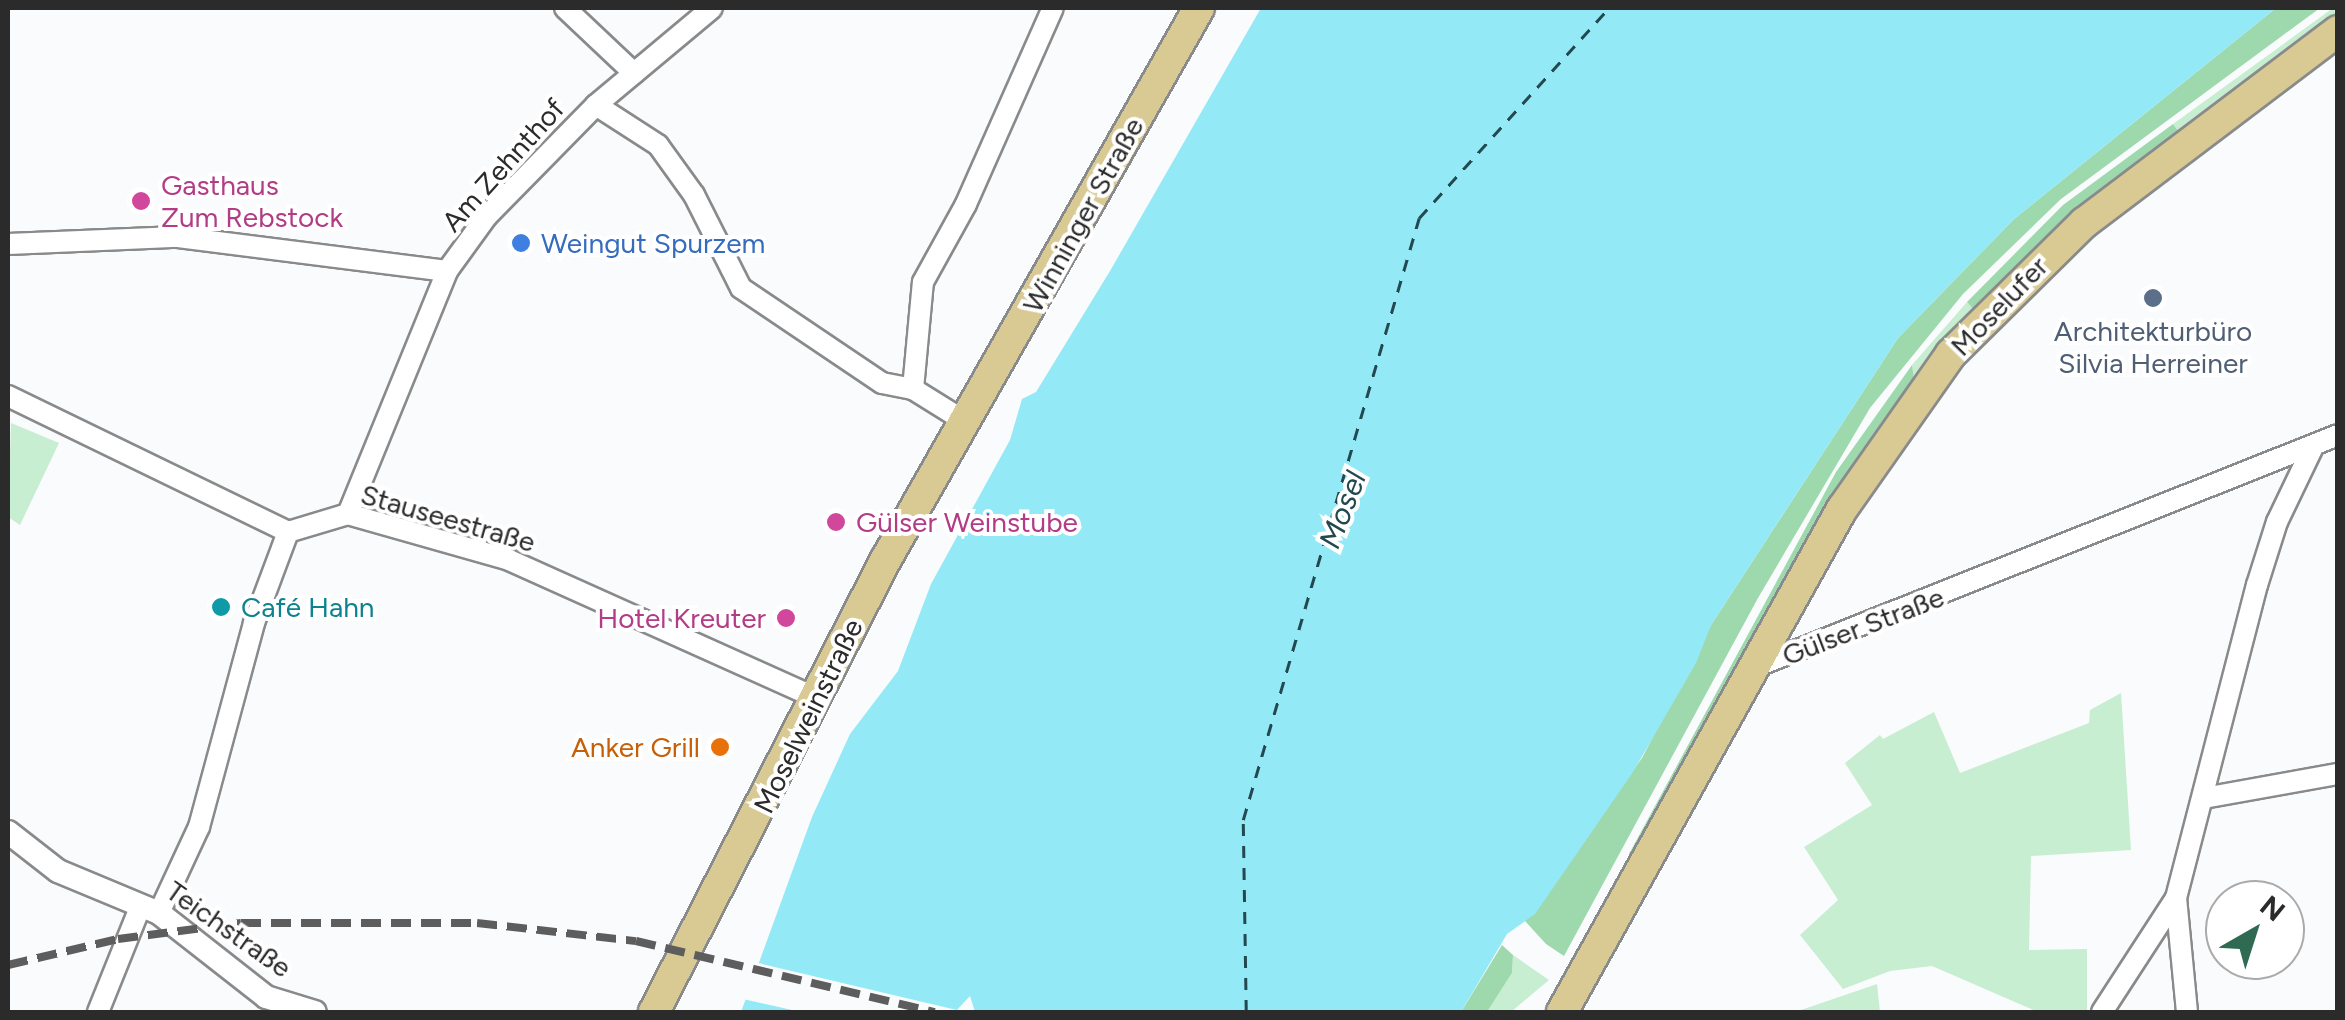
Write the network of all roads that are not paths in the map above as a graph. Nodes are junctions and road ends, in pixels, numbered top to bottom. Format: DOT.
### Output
graph roads {
  1 [pos="565,8"];
  2 [pos="712,8"];
  3 [pos="1053,8"];
  4 [pos="1199,8"];
  5 [pos="2338,30"];
  6 [pos="634,73"];
  7 [pos="596,105"];
  8 [pos="8,244"];
  9 [pos="446,271"];
  10 [pos="913,389"];
  11 [pos="8,396"];
  12 [pos="966,422"];
  13 [pos="2338,436"];
  14 [pos="2313,447"];
  15 [pos="348,514"];
  16 [pos="288,532"];
  17 [pos="1754,667"];
  18 [pos="819,699"];
  19 [pos="2338,774"];
  20 [pos="2204,798"];
  21 [pos="8,832"];
  22 [pos="2176,898"];
  23 [pos="150,909"];
  24 [pos="264,1004"];
  25 [pos="98,1012"];
  26 [pos="315,1012"];
  27 [pos="654,1012"];
  28 [pos="1562,1012"];
  29 [pos="2102,1012"];
  30 [pos="2187,1012"];
  1 -- 6 [label="street"];
  2 -- 6 [label="street, Am Zehnthof"];
  3 -- 10 [label="street"];
  4 -- 12 [label="main road, Winninger Straße"];
  5 -- 17 [label="main road, Moselufer"];
  6 -- 7 [label="street, Am Zehnthof"];
  7 -- 9 [label="street, Am Zehnthof"];
  7 -- 10 [label="street"];
  8 -- 9 [label="street"];
  9 -- 15 [label="street, Am Zehnthof"];
  10 -- 12 [label="street"];
  11 -- 16 [label="street"];
  12 -- 18 [label="main road, Moselweinstraße"];
  13 -- 14 [label="street, Gülser Straße"];
  14 -- 17 [label="street, Gülser Straße"];
  14 -- 20 [label="street"];
  15 -- 16 [label="street, Stauseestraße"];
  15 -- 18 [label="street, Stauseestraße"];
  16 -- 23 [label="street"];
  17 -- 28 [label="main road, Gülser Straße"];
  18 -- 27 [label="main road, Moselweinstraße"];
  19 -- 20 [label="street"];
  20 -- 22 [label="street"];
  21 -- 23 [label="street, Teichstraße"];
  22 -- 29 [label="street"];
  22 -- 30 [label="street"];
  23 -- 24 [label="street, Teichstraße"];
  23 -- 25 [label="street"];
  24 -- 26 [label="street, Teichstraße"];
}
